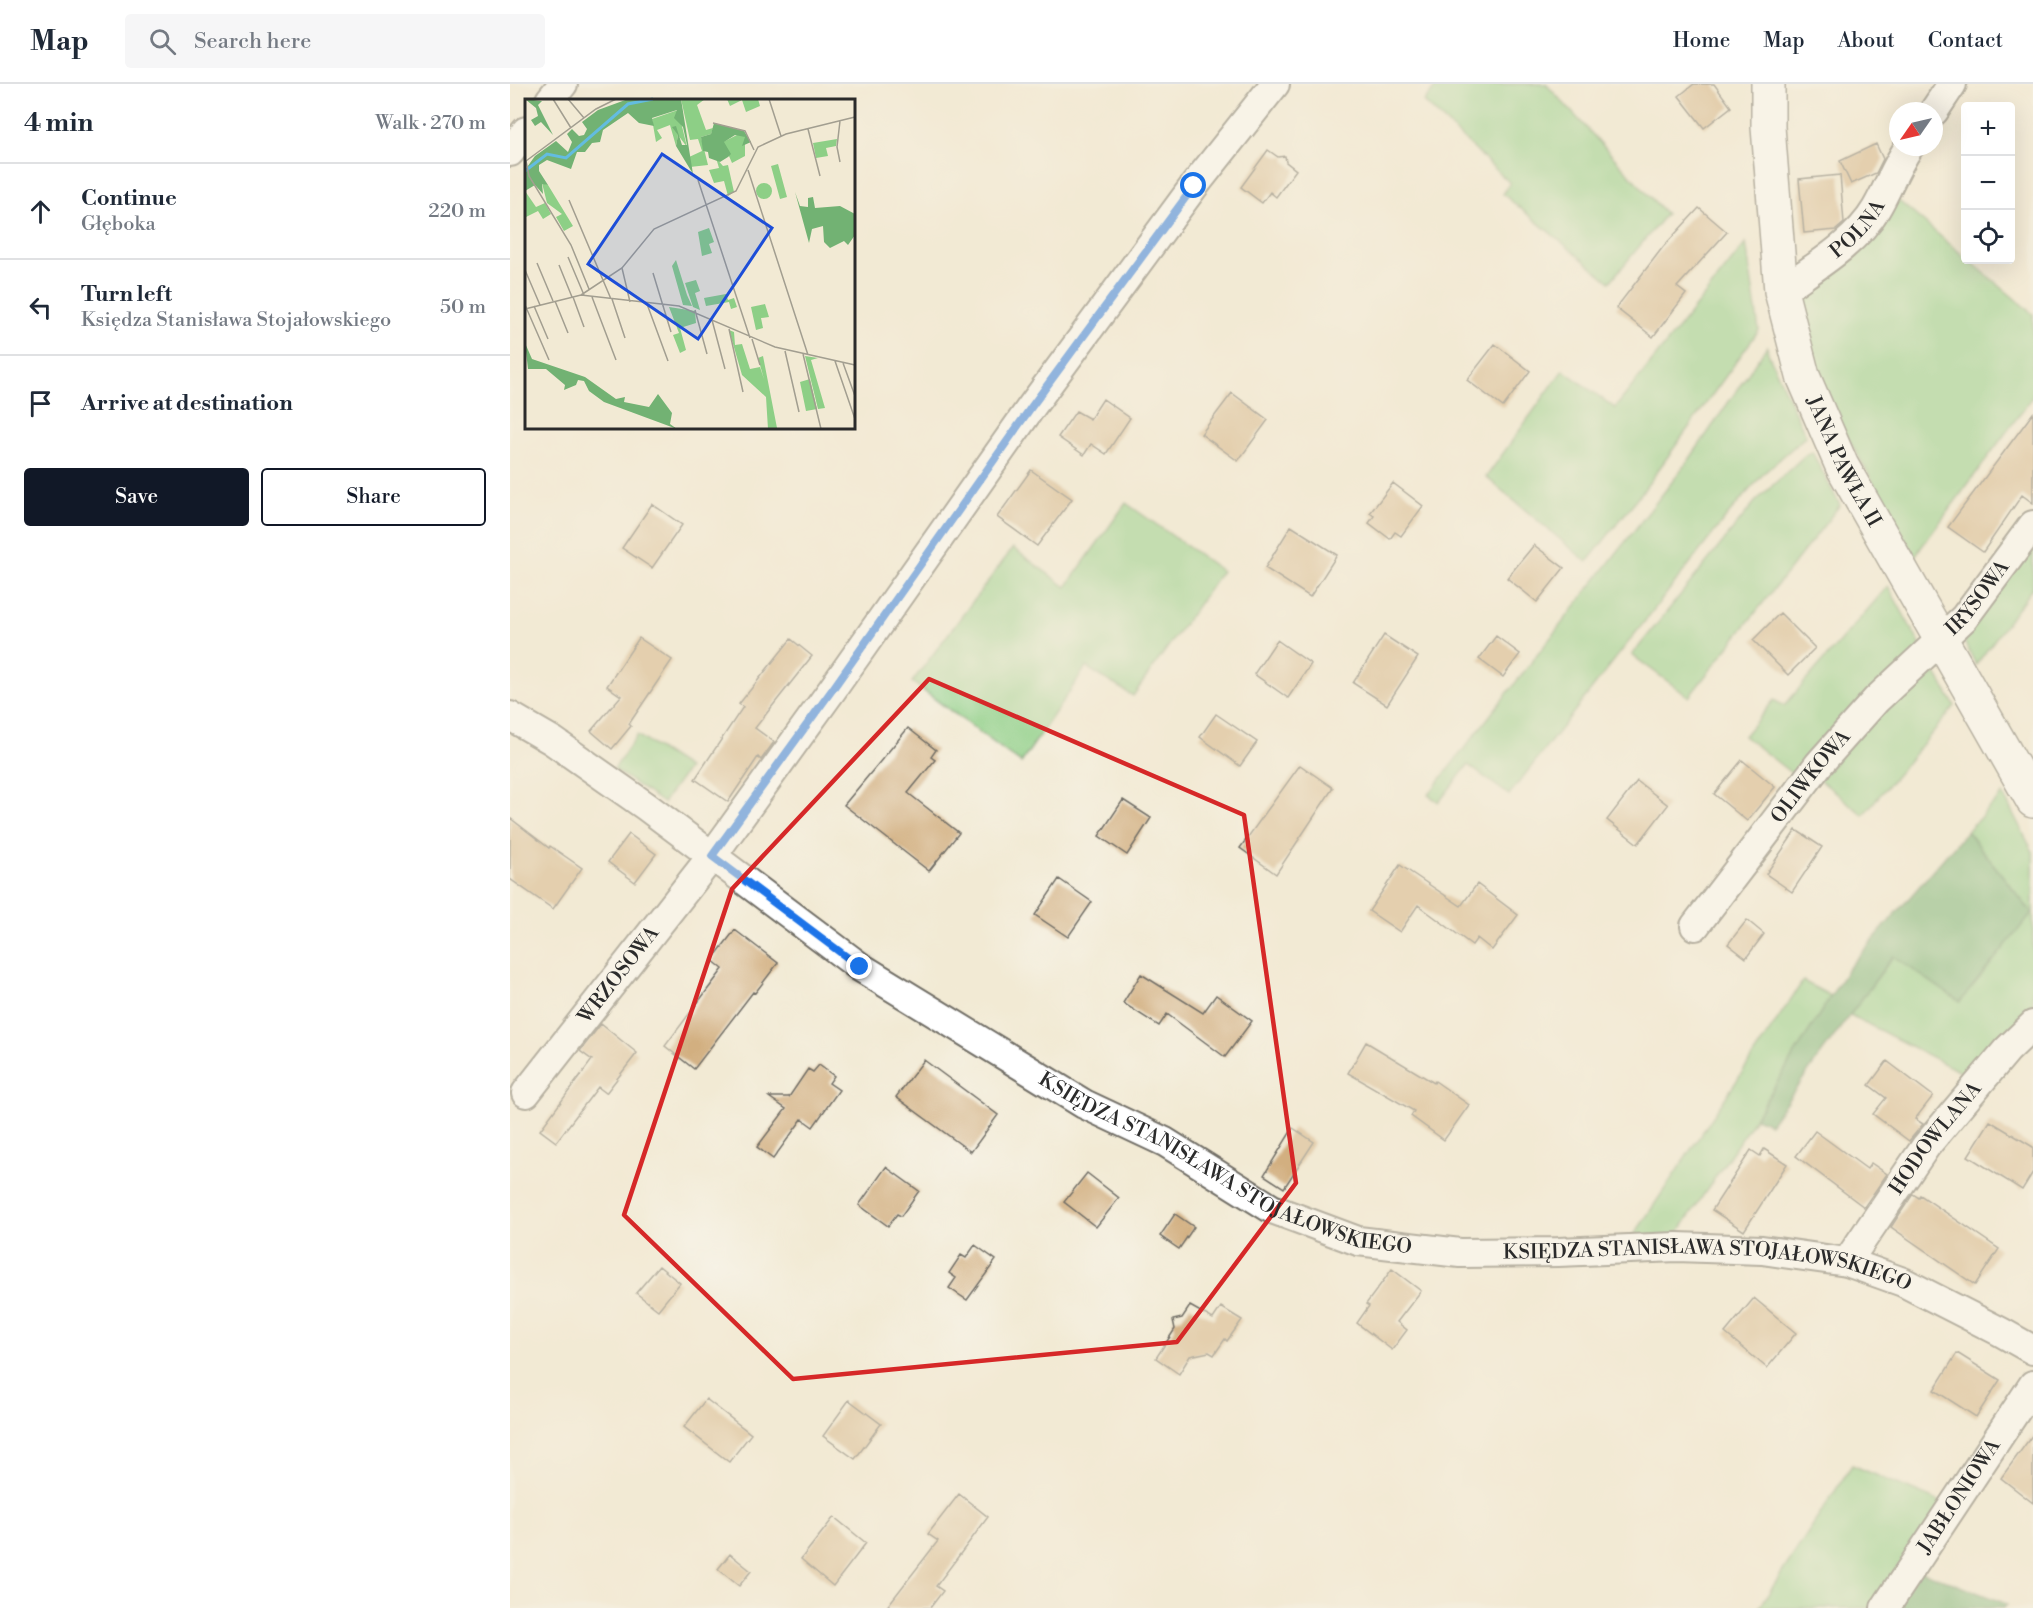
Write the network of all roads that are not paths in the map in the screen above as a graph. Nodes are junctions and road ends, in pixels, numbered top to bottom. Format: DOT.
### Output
graph roads {
  1 [pos="563,84"];
  2 [pos="1275,84"];
  3 [pos="1768,84"];
  4 [pos="1952,84"];
  5 [pos="551,99"];
  6 [pos="1940,102"];
  7 [pos="525,132"];
  8 [pos="510,152"];
  9 [pos="1903,156"];
  10 [pos="1781,291"];
  11 [pos="2033,525"];
  12 [pos="1941,640"];
  13 [pos="510,716"];
  14 [pos="2032,796"];
  15 [pos="712,856"];
  16 [pos="1695,926"];
  17 [pos="2033,1025"];
  18 [pos="526,1093"];
  19 [pos="1847,1262"];
  20 [pos="2033,1350"];
  21 [pos="2033,1385"];
  22 [pos="1885,1608"];
  1 -- 5 [label="street"];
  2 -- 15 [label="street, WRZOSOWA"];
  3 -- 10 [label="street, JANA PAWŁA II"];
  4 -- 6 [label="street"];
  7 -- 8 [label="street"];
  9 -- 10 [label="street, POLNA"];
  10 -- 12 [label="street, JANA PAWŁA II"];
  11 -- 12 [label="street, IRYSOWA"];
  12 -- 14 [label="street, JANA PAWŁA II"];
  12 -- 16 [label="street, OLIWKOWA"];
  13 -- 15 [label="street, KSIĘDZA STANISŁAWA STOJAŁOWSKIEGO"];
  15 -- 18 [label="street, WRZOSOWA"];
  15 -- 19 [label="street, KSIĘDZA STANISŁAWA STOJAŁOWSKIEGO"];
  17 -- 19 [label="street, HODOWLANA"];
  19 -- 20 [label="street, KSIĘDZA STANISŁAWA STOJAŁOWSKIEGO"];
  21 -- 22 [label="street, JABŁONIOWA"];
}
